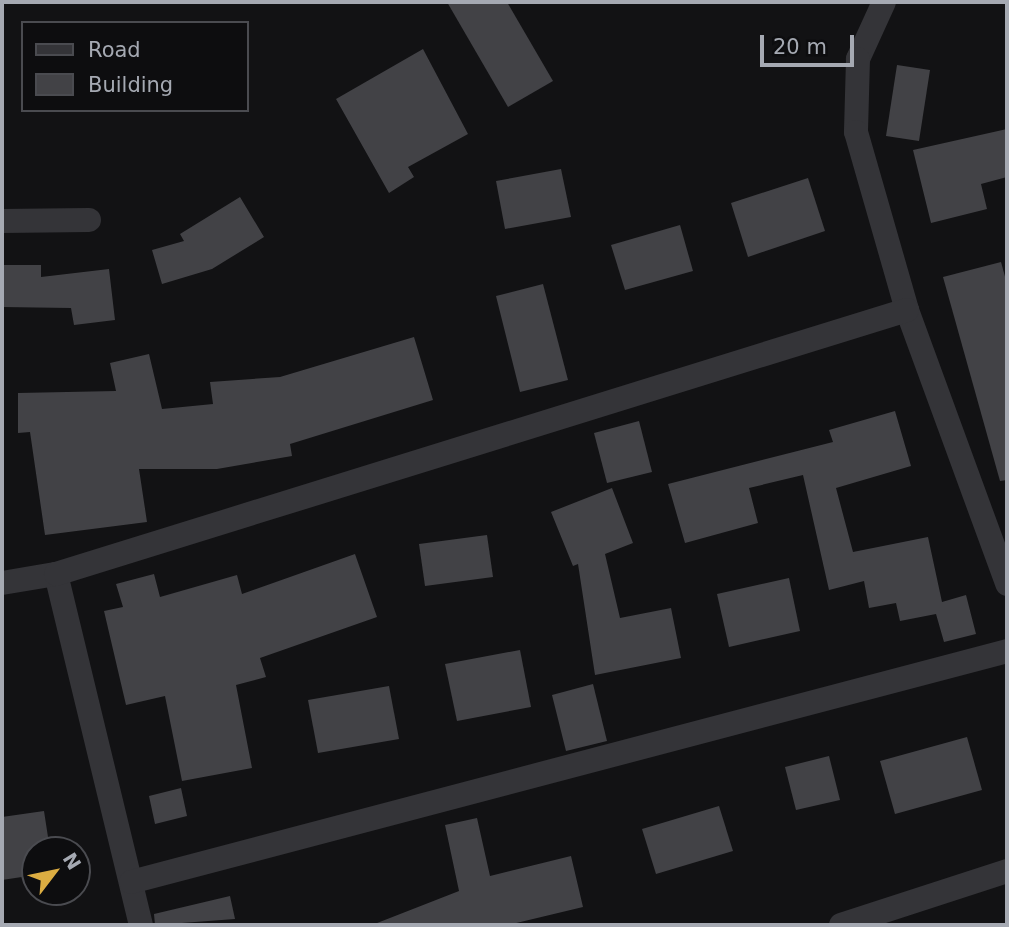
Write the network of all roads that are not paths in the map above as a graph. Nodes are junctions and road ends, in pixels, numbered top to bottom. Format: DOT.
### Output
graph roads {
  1 [pos="884,2"];
  2 [pos="89,220"];
  3 [pos="2,221"];
  4 [pos="907,310"];
  5 [pos="57,574"];
  6 [pos="2,583"];
  7 [pos="1007,584"];
  8 [pos="1007,651"];
  9 [pos="1007,871"];
  10 [pos="131,882"];
  11 [pos="141,925"];
  12 [pos="841,925"];
  1 -- 4 [label="street"];
  2 -- 3 [label="street"];
  4 -- 5 [label="street"];
  4 -- 7 [label="street"];
  5 -- 6 [label="street"];
  5 -- 10 [label="street"];
  8 -- 10 [label="street"];
  9 -- 12 [label="street"];
  10 -- 11 [label="street"];
}
